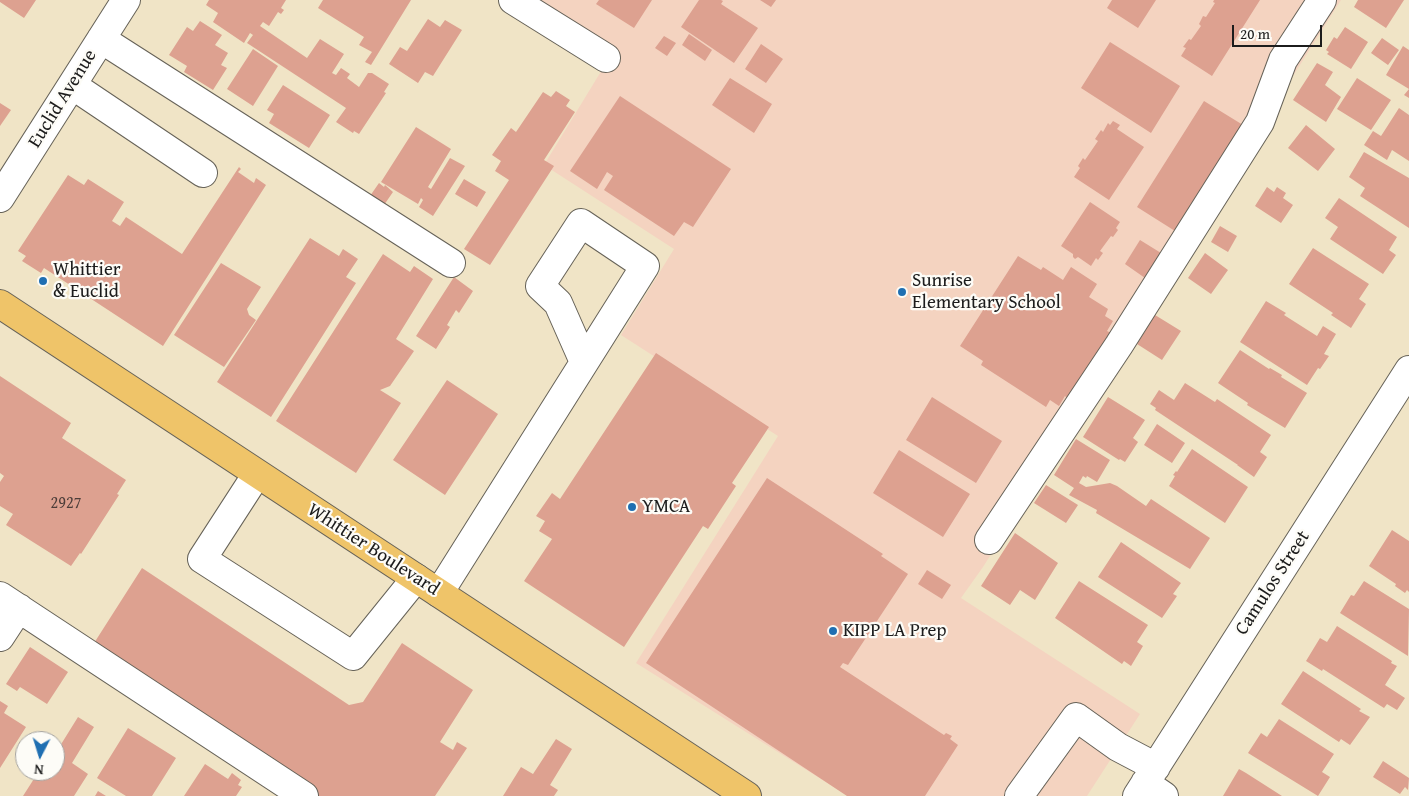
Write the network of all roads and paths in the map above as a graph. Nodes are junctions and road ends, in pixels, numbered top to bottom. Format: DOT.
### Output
graph roads {
  1 [pos="126,0"];
  2 [pos="513,0"];
  3 [pos="1322,0"];
  4 [pos="101,39"];
  5 [pos="606,58"];
  6 [pos="72,85"];
  7 [pos="203,173"];
  8 [pos="0,198"];
  9 [pos="452,263"];
  10 [pos="0,304"];
  11 [pos="584,362"];
  12 [pos="1409,370"];
  13 [pos="258,474"];
  14 [pos="989,540"];
  15 [pos="416,578"];
  16 [pos="439,593"];
  17 [pos="10,602"];
  18 [pos="0,637"];
  19 [pos="1150,785"];
  20 [pos="304,796"];
  21 [pos="747,796"];
  22 [pos="1018,796"];
  1 -- 4 [label="street, Euclid Avenue"];
  2 -- 5 [label="street"];
  3 -- 14 [label="street"];
  4 -- 6 [label="street, Euclid Avenue"];
  4 -- 9 [label="street"];
  6 -- 7 [label="street"];
  6 -- 8 [label="street, Euclid Avenue"];
  10 -- 13 [label="main road, Whittier Boulevard"];
  11 -- 11 [label="street"];
  11 -- 16 [label="street"];
  12 -- 19 [label="street, Camulos Street"];
  13 -- 15 [label="main road, Whittier Boulevard"];
  13 -- 15 [label="street"];
  15 -- 16 [label="main road, Whittier Boulevard"];
  16 -- 21 [label="main road, Whittier Boulevard"];
  17 -- 18 [label="street"];
  17 -- 20 [label="street"];
  19 -- 22 [label="street"];
}
